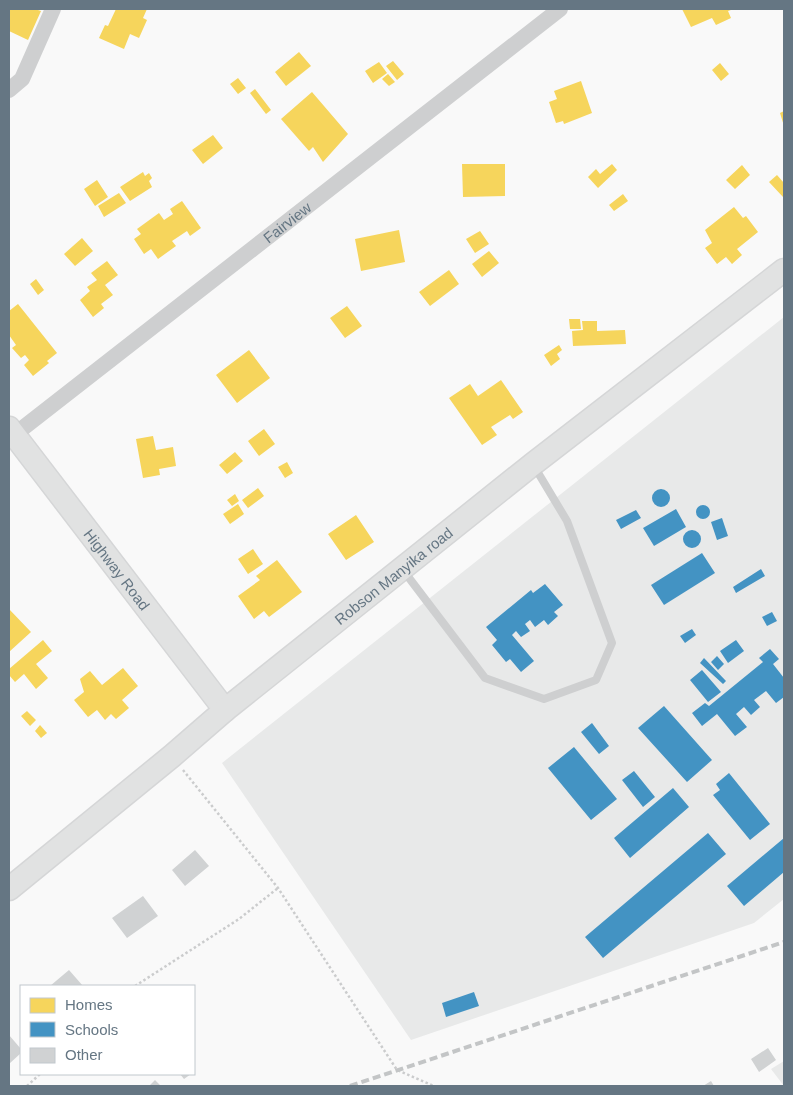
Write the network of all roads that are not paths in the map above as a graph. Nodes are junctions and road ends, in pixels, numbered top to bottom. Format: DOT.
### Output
graph roads {
  1 [pos="53,9"];
  2 [pos="560,9"];
  3 [pos="9,90"];
  4 [pos="784,270"];
  5 [pos="11,431"];
  6 [pos="533,464"];
  7 [pos="403,570"];
  8 [pos="225,710"];
  9 [pos="9,890"];
  1 -- 3 [label="street"];
  2 -- 5 [label="street, Fairview"];
  4 -- 6 [label="street, Robson Manyika road"];
  5 -- 8 [label="street, Highway Road"];
  6 -- 7 [label="street, Robson Manyika road"];
  6 -- 7 [label="lane"];
  7 -- 8 [label="street, Robson Manyika road"];
  8 -- 9 [label="street, Robson Manyika road"];
}
